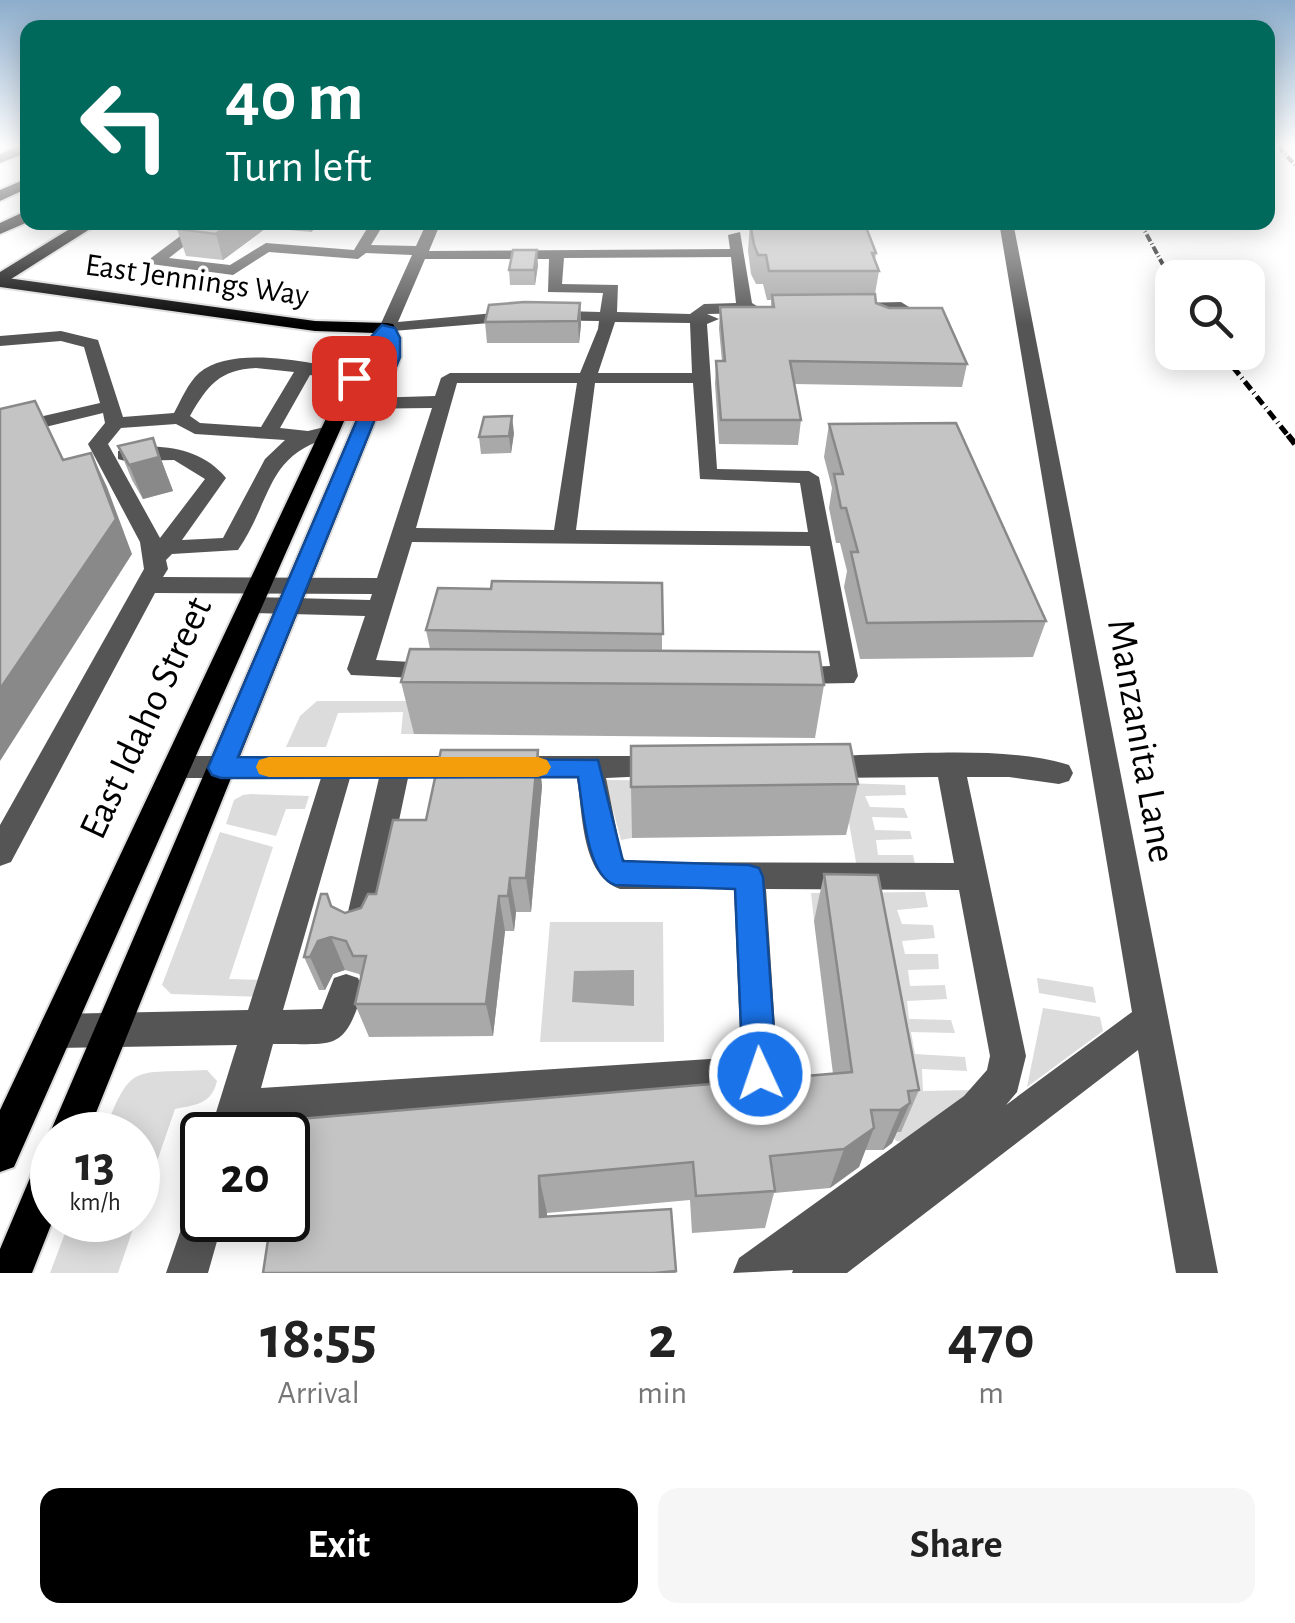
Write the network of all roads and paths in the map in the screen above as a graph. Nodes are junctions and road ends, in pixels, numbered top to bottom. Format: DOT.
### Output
graph roads {
  1 [pos="80,230"];
  2 [pos="197,230"];
  3 [pos="373,230"];
  4 [pos="430,230"];
  5 [pos="1007,230"];
  6 [pos="735,235"];
  7 [pos="364,246"];
  8 [pos="420,253"];
  9 [pos="737,253"];
  10 [pos="557,257"];
  11 [pos="0,281"];
  12 [pos="784,308"];
  13 [pos="610,314"];
  14 [pos="751,314"];
  15 [pos="839,314"];
  16 [pos="908,314"];
  17 [pos="699,318"];
  18 [pos="387,328"];
  19 [pos="0,341"];
  20 [pos="304,370"];
  21 [pos="587,378"];
  22 [pos="702,378"];
  23 [pos="359,394"];
  24 [pos="445,397"];
  25 [pos="112,415"];
  26 [pos="180,418"];
  27 [pos="0,432"];
  28 [pos="266,433"];
  29 [pos="315,434"];
  30 [pos="106,458"];
  31 [pos="404,534"];
  32 [pos="564,536"];
  33 [pos="820,539"];
  34 [pos="161,553"];
  35 [pos="146,586"];
  36 [pos="255,594"];
  37 [pos="293,595"];
  38 [pos="383,597"];
  39 [pos="457,670"];
  40 [pos="768,675"];
  41 [pos="950,766"];
  42 [pos="176,767"];
  43 [pos="339,767"];
  44 [pos="396,767"];
  45 [pos="589,767"];
  46 [pos="682,767"];
  47 [pos="796,767"];
  48 [pos="221,768"];
  49 [pos="1059,774"];
  50 [pos="0,853"];
  51 [pos="749,877"];
  52 [pos="972,877"];
  53 [pos="360,929"];
  54 [pos="346,990"];
  55 [pos="1151,1019"];
  56 [pos="56,1030"];
  57 [pos="112,1030"];
  58 [pos="260,1030"];
  59 [pos="78,1112"];
  60 [pos="235,1112"];
  61 [pos="310,1114"];
  62 [pos="0,1154"];
  63 [pos="30,1227"];
  64 [pos="196,1242"];
  65 [pos="11,1273"];
  66 [pos="187,1273"];
  67 [pos="754,1273"];
  68 [pos="813,1273"];
  69 [pos="1198,1273"];
  1 -- 11 [label="highway"];
  2 -- 7 [label="street"];
  3 -- 7 [label="street"];
  4 -- 8 [label="street, East Idaho Street"];
  5 -- 55 [label="street, Manzanita Lane"];
  6 -- 9 [label="street"];
  7 -- 8 [label="street"];
  8 -- 10 [label="street"];
  8 -- 18 [label="street, East Idaho Street"];
  9 -- 10 [label="street"];
  9 -- 14 [label="street"];
  10 -- 13 [label="street"];
  11 -- 18 [label="main road, East Jennings Way"];
  12 -- 14 [label="street"];
  13 -- 17 [label="street"];
  13 -- 18 [label="street"];
  13 -- 21 [label="street"];
  14 -- 17 [label="street"];
  15 -- 16 [label="street"];
  17 -- 22 [label="street"];
  18 -- 23 [label="main road, East Idaho Street"];
  19 -- 25 [label="street"];
  20 -- 23 [label="street"];
  20 -- 26 [label="street"];
  20 -- 28 [label="street"];
  21 -- 22 [label="street"];
  21 -- 24 [label="street"];
  21 -- 32 [label="street"];
  22 -- 33 [label="street"];
  23 -- 24 [label="street"];
  23 -- 29 [label="main road, East Idaho Street"];
  23 -- 37 [label="main road, East Idaho Street"];
  24 -- 31 [label="street"];
  25 -- 26 [label="street"];
  25 -- 27 [label="street"];
  25 -- 30 [label="street"];
  26 -- 28 [label="street"];
  28 -- 29 [label="street"];
  29 -- 34 [label="street"];
  29 -- 36 [label="main road, East Idaho Street"];
  30 -- 34 [label="street"];
  30 -- 34 [label="street"];
  31 -- 32 [label="street"];
  31 -- 38 [label="street"];
  32 -- 33 [label="street"];
  33 -- 40 [label="street"];
  34 -- 35 [label="street"];
  35 -- 36 [label="street"];
  35 -- 50 [label="street"];
  36 -- 37 [label="street"];
  36 -- 42 [label="main road, East Idaho Street"];
  37 -- 38 [label="street"];
  37 -- 48 [label="main road, East Idaho Street"];
  38 -- 39 [label="street"];
  41 -- 47 [label="street"];
  41 -- 49 [label="street"];
  41 -- 52 [label="street"];
  42 -- 48 [label="street"];
  42 -- 56 [label="main road, East Idaho Street"];
  43 -- 44 [label="street"];
  43 -- 48 [label="street"];
  43 -- 58 [label="street"];
  44 -- 45 [label="street"];
  44 -- 53 [label="street"];
  45 -- 46 [label="street"];
  45 -- 51 [label="street"];
  48 -- 57 [label="main road, East Idaho Street"];
  51 -- 52 [label="street"];
  51 -- 61 [label="street"];
  52 -- 67 [label="street"];
  54 -- 58 [label="street"];
  55 -- 68 [label="street"];
  55 -- 69 [label="street, Manzanita Lane"];
  56 -- 57 [label="street"];
  56 -- 62 [label="main road, East Idaho Street"];
  57 -- 58 [label="street"];
  57 -- 59 [label="main road, East Idaho Street"];
  58 -- 60 [label="street"];
  63 -- 65 [label="main road"];
  64 -- 66 [label="street"];
}
